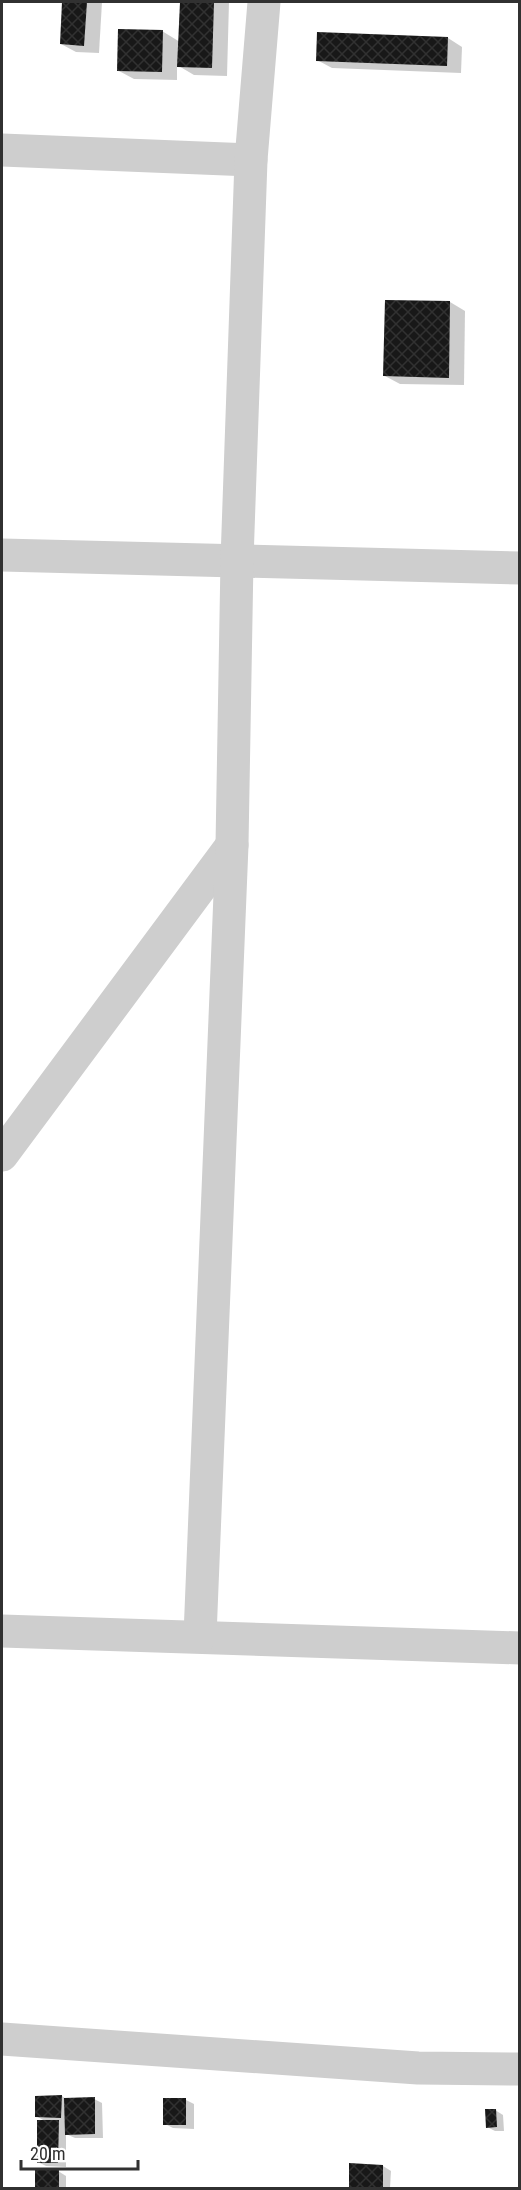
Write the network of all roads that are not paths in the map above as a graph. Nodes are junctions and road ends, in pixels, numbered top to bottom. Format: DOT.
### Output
graph roads {
  1 [pos="264,2"];
  2 [pos="2,150"];
  3 [pos="251,160"];
  4 [pos="2,555"];
  5 [pos="237,560"];
  6 [pos="519,568"];
  7 [pos="232,845"];
  8 [pos="2,1155"];
  9 [pos="2,1631"];
  10 [pos="200,1636"];
  11 [pos="519,1648"];
  12 [pos="2,2038"];
  13 [pos="519,2069"];
  1 -- 3 [label="street"];
  2 -- 3 [label="street"];
  3 -- 5 [label="street"];
  4 -- 5 [label="street"];
  5 -- 6 [label="street"];
  5 -- 7 [label="street"];
  7 -- 8 [label="street"];
  7 -- 10 [label="street"];
  9 -- 10 [label="street"];
  10 -- 11 [label="street"];
  12 -- 13 [label="street"];
}
